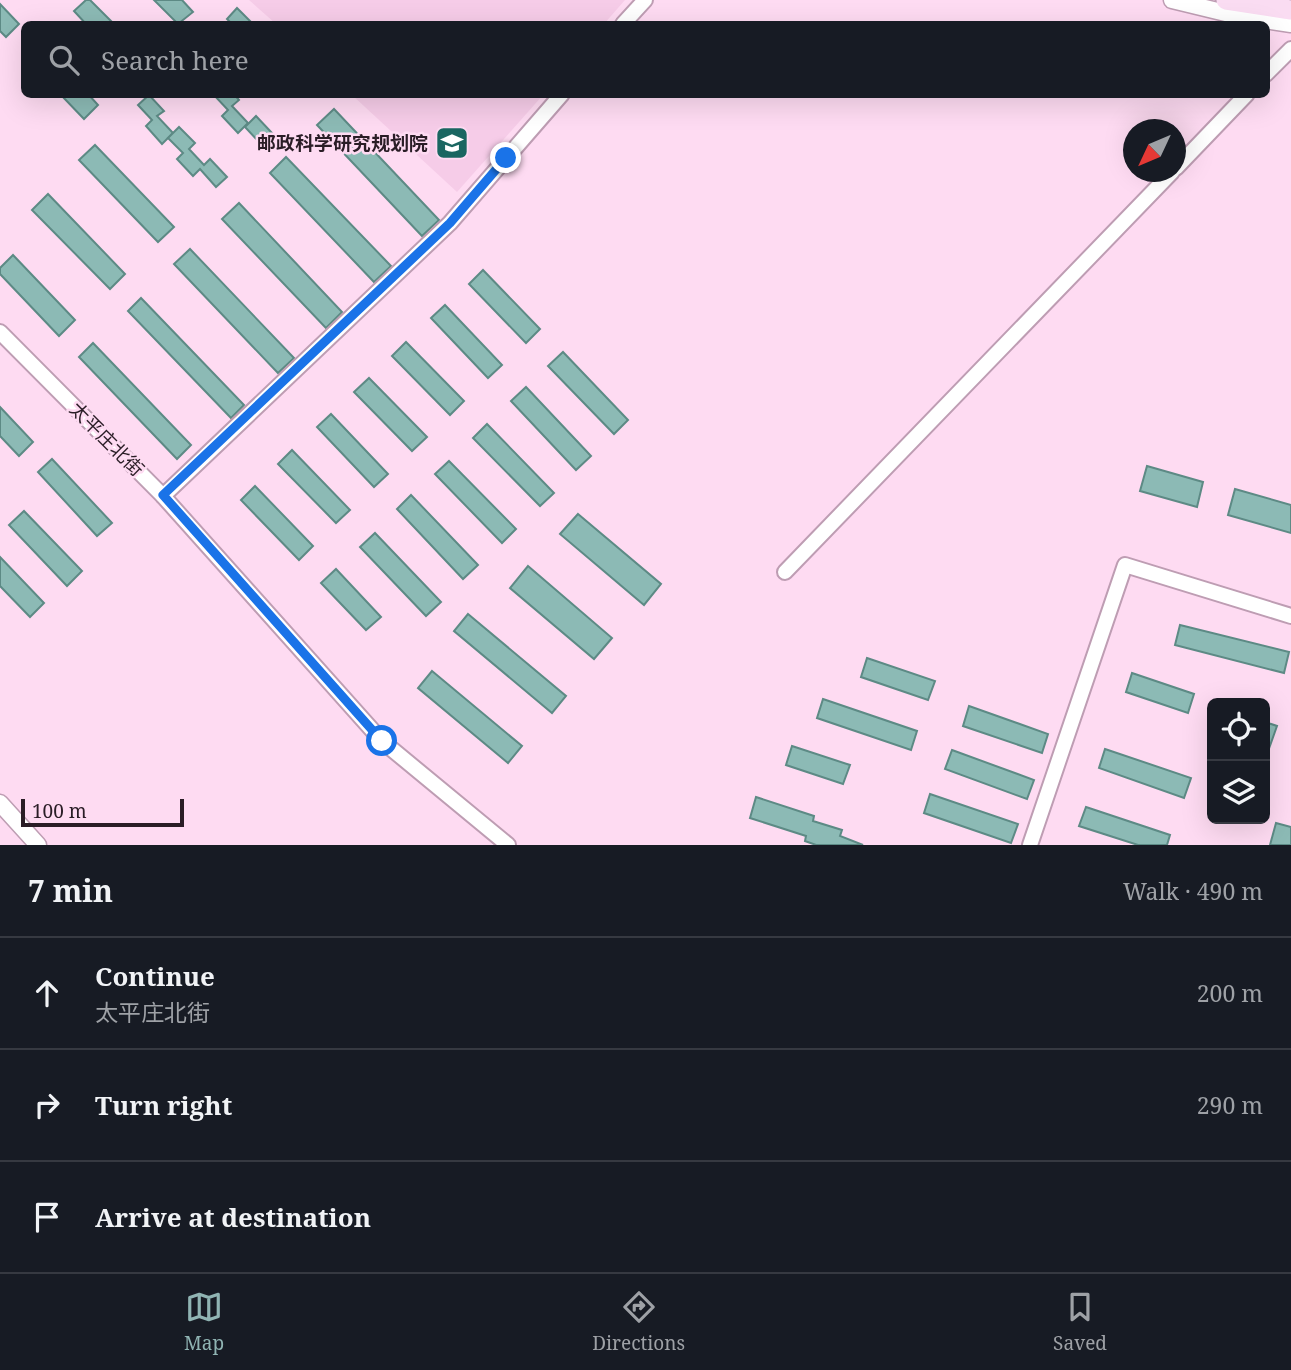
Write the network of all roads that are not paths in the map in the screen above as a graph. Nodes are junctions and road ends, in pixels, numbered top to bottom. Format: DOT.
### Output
graph roads {
  1 [pos="645,0"];
  2 [pos="1172,0"];
  3 [pos="1226,0"];
  4 [pos="1291,10"];
  5 [pos="626,21"];
  6 [pos="1291,24"];
  7 [pos="1291,49"];
  8 [pos="1270,71"];
  9 [pos="559,98"];
  10 [pos="1243,98"];
  11 [pos="1186,158"];
  12 [pos="1162,182"];
  13 [pos="0,332"];
  14 [pos="163,495"];
  15 [pos="785,572"];
  16 [pos="1291,616"];
  17 [pos="0,803"];
  18 [pos="38,845"];
  19 [pos="508,845"];
  20 [pos="1030,845"];
  1 -- 5 [label="street"];
  2 -- 6 [label="street"];
  3 -- 4 [label="main road"];
  7 -- 8 [label="street"];
  9 -- 14 [label="street"];
  10 -- 11 [label="street"];
  12 -- 15 [label="street"];
  13 -- 14 [label="street, 太平庄北街"];
  14 -- 19 [label="street, 太平庄北街"];
  16 -- 20 [label="street"];
  17 -- 18 [label="street"];
}
